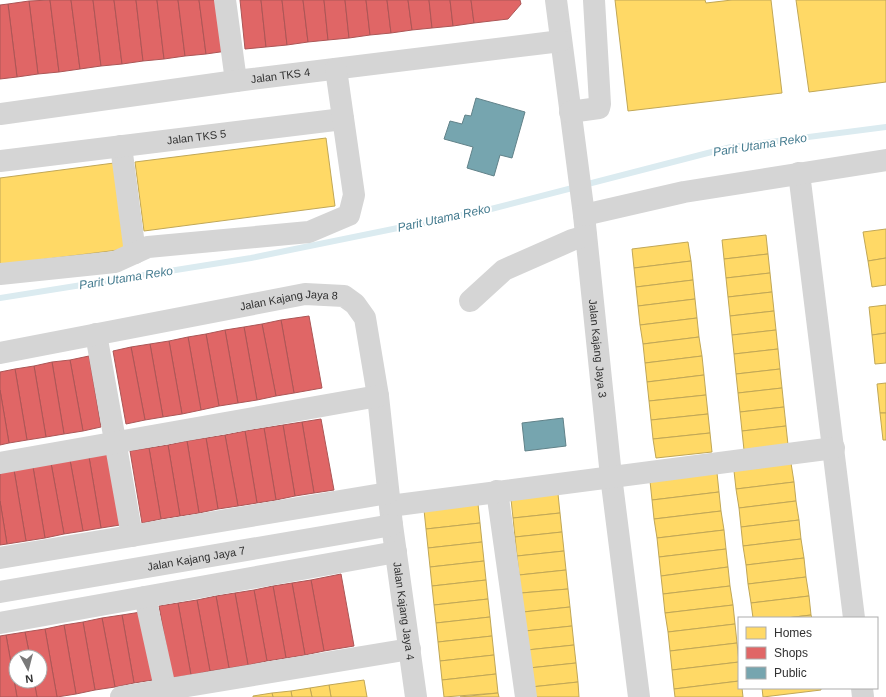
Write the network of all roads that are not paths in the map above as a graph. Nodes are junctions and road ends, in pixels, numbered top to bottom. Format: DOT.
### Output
graph roads {
  1 [pos="225,0"];
  2 [pos="556,0"];
  3 [pos="594,0"];
  4 [pos="561,42"];
  5 [pos="336,69"];
  6 [pos="236,81"];
  7 [pos="570,112"];
  8 [pos="0,114"];
  9 [pos="343,119"];
  10 [pos="121,146"];
  11 [pos="886,160"];
  12 [pos="0,161"];
  13 [pos="799,173"];
  14 [pos="584,220"];
  15 [pos="135,253"];
  16 [pos="0,274"];
  17 [pos="470,301"];
  18 [pos="96,334"];
  19 [pos="0,353"];
  20 [pos="378,396"];
  21 [pos="116,442"];
  22 [pos="834,448"];
  23 [pos="0,463"];
  24 [pos="611,476"];
  25 [pos="497,491"];
  26 [pos="390,508"];
  27 [pos="132,536"];
  28 [pos="396,552"];
  29 [pos="0,558"];
  30 [pos="0,592"];
  31 [pos="146,597"];
  32 [pos="854,617"];
  33 [pos="0,623"];
  34 [pos="410,649"];
  35 [pos="166,693"];
  36 [pos="120,697"];
  37 [pos="416,697"];
  38 [pos="526,697"];
  39 [pos="639,697"];
  1 -- 6 [label="street"];
  2 -- 4 [label="street, Jalan Kajang Jaya 3"];
  3 -- 7 [label="street"];
  4 -- 5 [label="street, Jalan TKS 4"];
  4 -- 7 [label="street, Jalan Kajang Jaya 3"];
  5 -- 6 [label="street, Jalan TKS 4"];
  5 -- 9 [label="street"];
  6 -- 8 [label="street, Jalan TKS 4"];
  7 -- 14 [label="street, Jalan Kajang Jaya 3"];
  9 -- 10 [label="street, Jalan TKS 5"];
  9 -- 15 [label="street"];
  10 -- 12 [label="street, Jalan TKS 5"];
  10 -- 15 [label="street"];
  11 -- 13 [label="street"];
  13 -- 14 [label="street"];
  13 -- 22 [label="street"];
  14 -- 17 [label="street"];
  14 -- 24 [label="street, Jalan Kajang Jaya 3"];
  15 -- 16 [label="street"];
  18 -- 19 [label="street, Jalan Kajang Jaya 8"];
  18 -- 20 [label="street, Jalan Kajang Jaya 8"];
  18 -- 21 [label="street"];
  20 -- 21 [label="street"];
  20 -- 26 [label="street, Jalan Kajang Jaya 8"];
  21 -- 23 [label="street"];
  21 -- 27 [label="street"];
  22 -- 24 [label="street"];
  22 -- 32 [label="street"];
  24 -- 25 [label="street"];
  24 -- 39 [label="street, Jalan Kajang Jaya 3"];
  25 -- 26 [label="street"];
  25 -- 38 [label="street"];
  26 -- 27 [label="street"];
  26 -- 28 [label="street, Jalan Kajang Jaya 4"];
  26 -- 30 [label="street, Jalan Kajang Jaya 7"];
  27 -- 29 [label="street"];
  28 -- 31 [label="street"];
  28 -- 34 [label="street, Jalan Kajang Jaya 4"];
  31 -- 33 [label="street"];
  31 -- 35 [label="street"];
  34 -- 35 [label="street"];
  34 -- 37 [label="street, Jalan Kajang Jaya 4"];
  35 -- 36 [label="street"];
}
